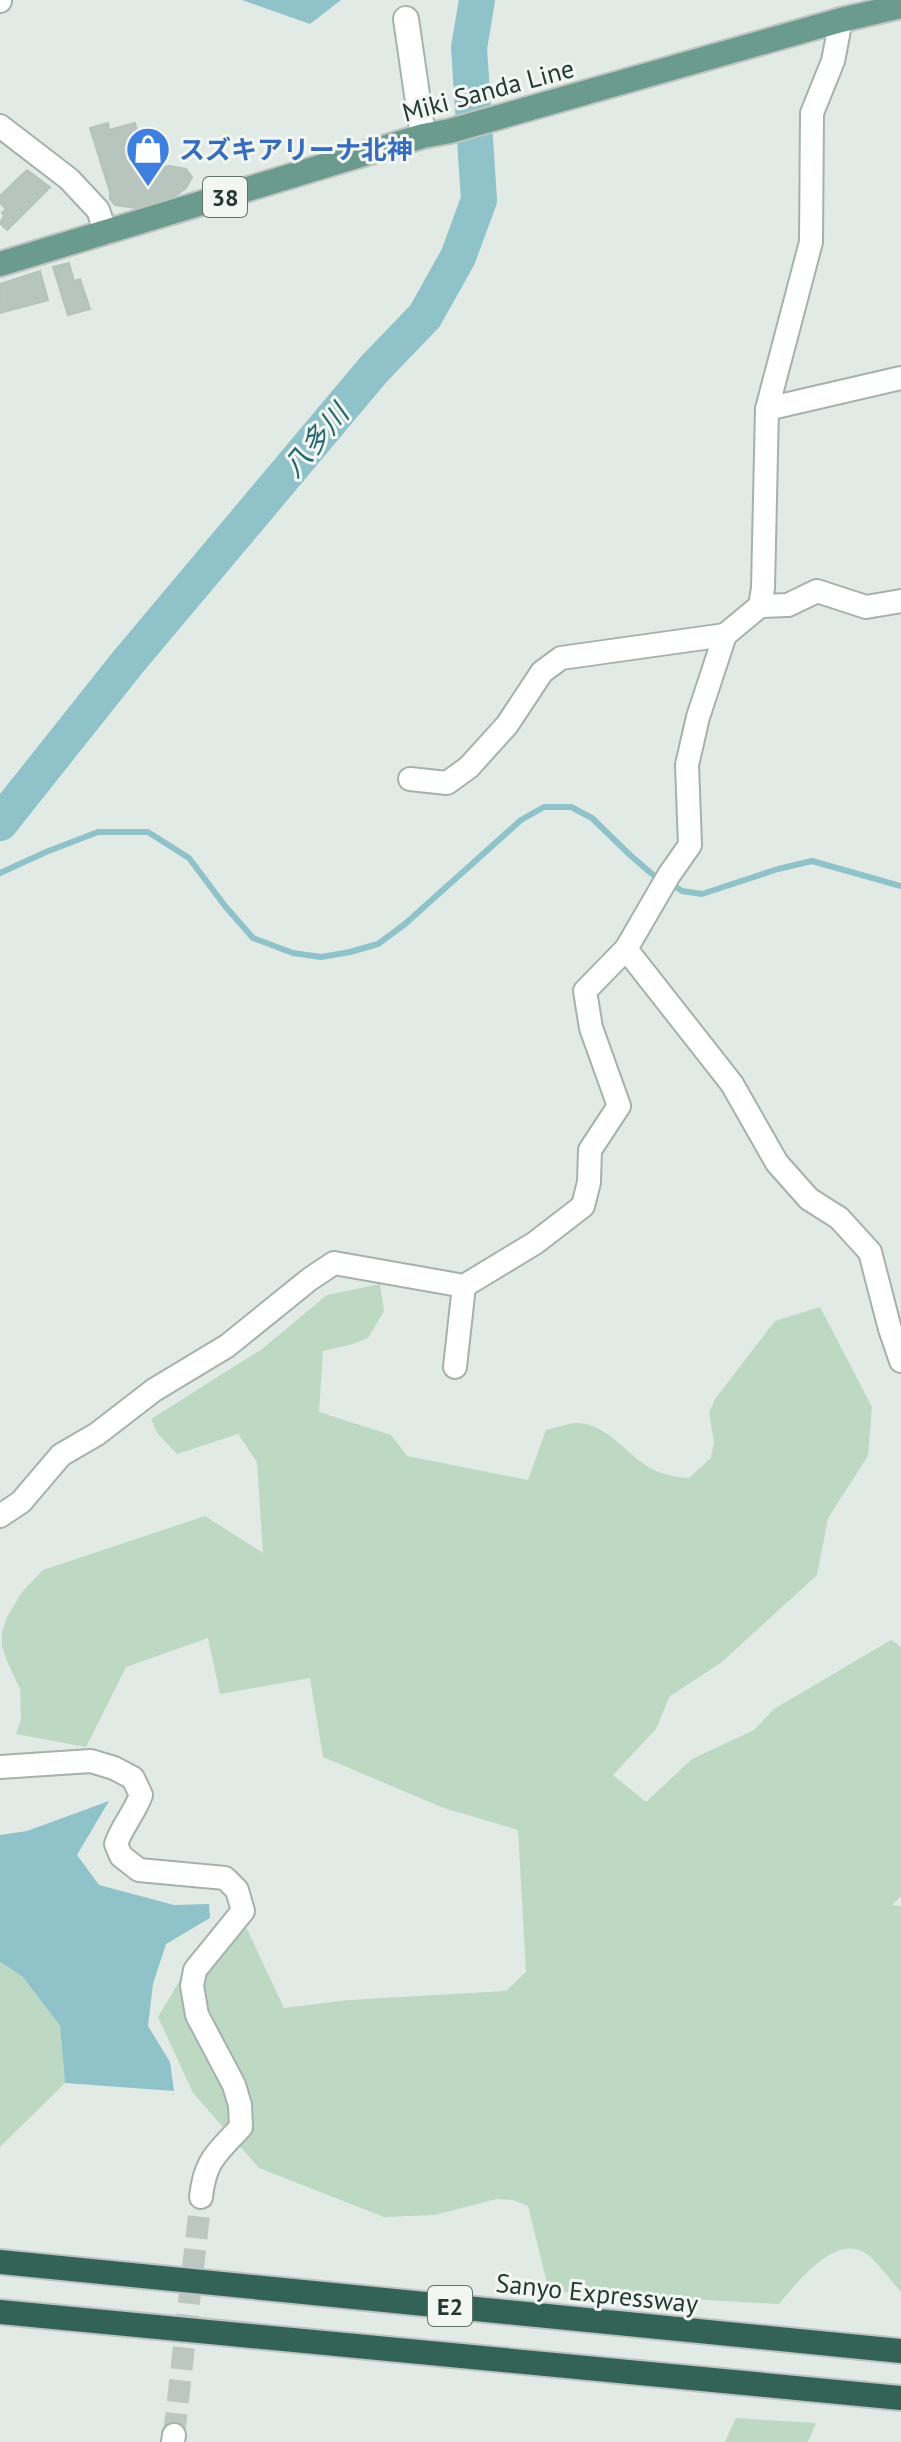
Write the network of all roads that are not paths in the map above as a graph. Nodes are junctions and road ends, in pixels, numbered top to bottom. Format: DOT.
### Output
graph roads {
  1 [pos="901,6"];
  2 [pos="406,19"];
  3 [pos="841,20"];
  4 [pos="0,126"];
  5 [pos="423,136"];
  6 [pos="106,233"];
  7 [pos="0,264"];
  8 [pos="901,378"];
  9 [pos="767,409"];
  10 [pos="901,601"];
  11 [pos="760,606"];
  12 [pos="725,635"];
  13 [pos="410,779"];
  14 [pos="626,949"];
  15 [pos="464,1286"];
  16 [pos="901,1361"];
  17 [pos="455,1367"];
  18 [pos="0,1514"];
  19 [pos="0,1767"];
  20 [pos="201,2197"];
  21 [pos="0,2262"];
  22 [pos="0,2312"];
  23 [pos="901,2351"];
  24 [pos="901,2398"];
  1 -- 3 [label="main road, Miki Sanda Line / 38"];
  2 -- 5 [label="street"];
  3 -- 5 [label="main road, Miki Sanda Line / 38"];
  3 -- 9 [label="street"];
  4 -- 6 [label="street"];
  5 -- 6 [label="main road, Miki Sanda Line / 38"];
  6 -- 7 [label="main road, Miki Sanda Line / 38"];
  8 -- 9 [label="street"];
  9 -- 11 [label="street"];
  10 -- 11 [label="street"];
  11 -- 12 [label="street"];
  12 -- 13 [label="street"];
  12 -- 14 [label="street"];
  14 -- 15 [label="street"];
  14 -- 16 [label="street"];
  15 -- 17 [label="street"];
  15 -- 18 [label="street"];
  19 -- 20 [label="street"];
  21 -- 23 [label="highway, Sanyo Expressway / E2"];
  22 -- 24 [label="highway, E2"];
}
